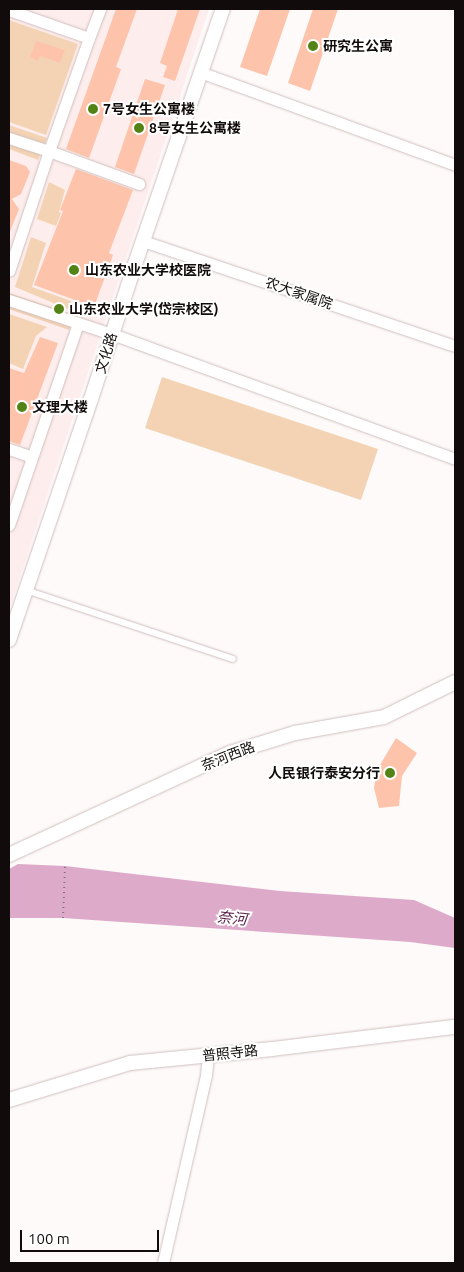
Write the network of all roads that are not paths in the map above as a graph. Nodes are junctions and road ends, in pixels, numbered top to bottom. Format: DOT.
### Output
graph roads {
  1 [pos="100,9"];
  2 [pos="223,9"];
  3 [pos="9,10"];
  4 [pos="89,38"];
  5 [pos="200,72"];
  6 [pos="9,138"];
  7 [pos="49,151"];
  8 [pos="455,165"];
  9 [pos="139,184"];
  10 [pos="143,241"];
  11 [pos="9,270"];
  12 [pos="9,300"];
  13 [pos="78,323"];
  14 [pos="112,334"];
  15 [pos="455,346"];
  16 [pos="9,449"];
  17 [pos="32,457"];
  18 [pos="455,458"];
  19 [pos="9,524"];
  20 [pos="26,590"];
  21 [pos="9,640"];
  22 [pos="233,659"];
  23 [pos="455,682"];
  24 [pos="9,855"];
  25 [pos="455,1027"];
  26 [pos="208,1056"];
  27 [pos="9,1100"];
  28 [pos="163,1263"];
  1 -- 4 [label="street"];
  2 -- 5 [label="street, 文化路"];
  3 -- 4 [label="street"];
  4 -- 7 [label="street"];
  5 -- 8 [label="street"];
  5 -- 10 [label="street, 文化路"];
  6 -- 7 [label="street"];
  7 -- 9 [label="street"];
  7 -- 11 [label="street"];
  10 -- 14 [label="street, 文化路"];
  10 -- 15 [label="street, 农大家属院"];
  12 -- 13 [label="street"];
  13 -- 14 [label="street"];
  13 -- 17 [label="street"];
  14 -- 18 [label="street"];
  14 -- 20 [label="street, 文化路"];
  16 -- 17 [label="street"];
  17 -- 19 [label="street"];
  20 -- 21 [label="street, 文化路"];
  20 -- 22 [label="lane"];
  23 -- 24 [label="street, 奈河西路"];
  25 -- 26 [label="street, 普照寺路"];
  26 -- 27 [label="street, 普照寺路"];
  26 -- 28 [label="street"];
}
